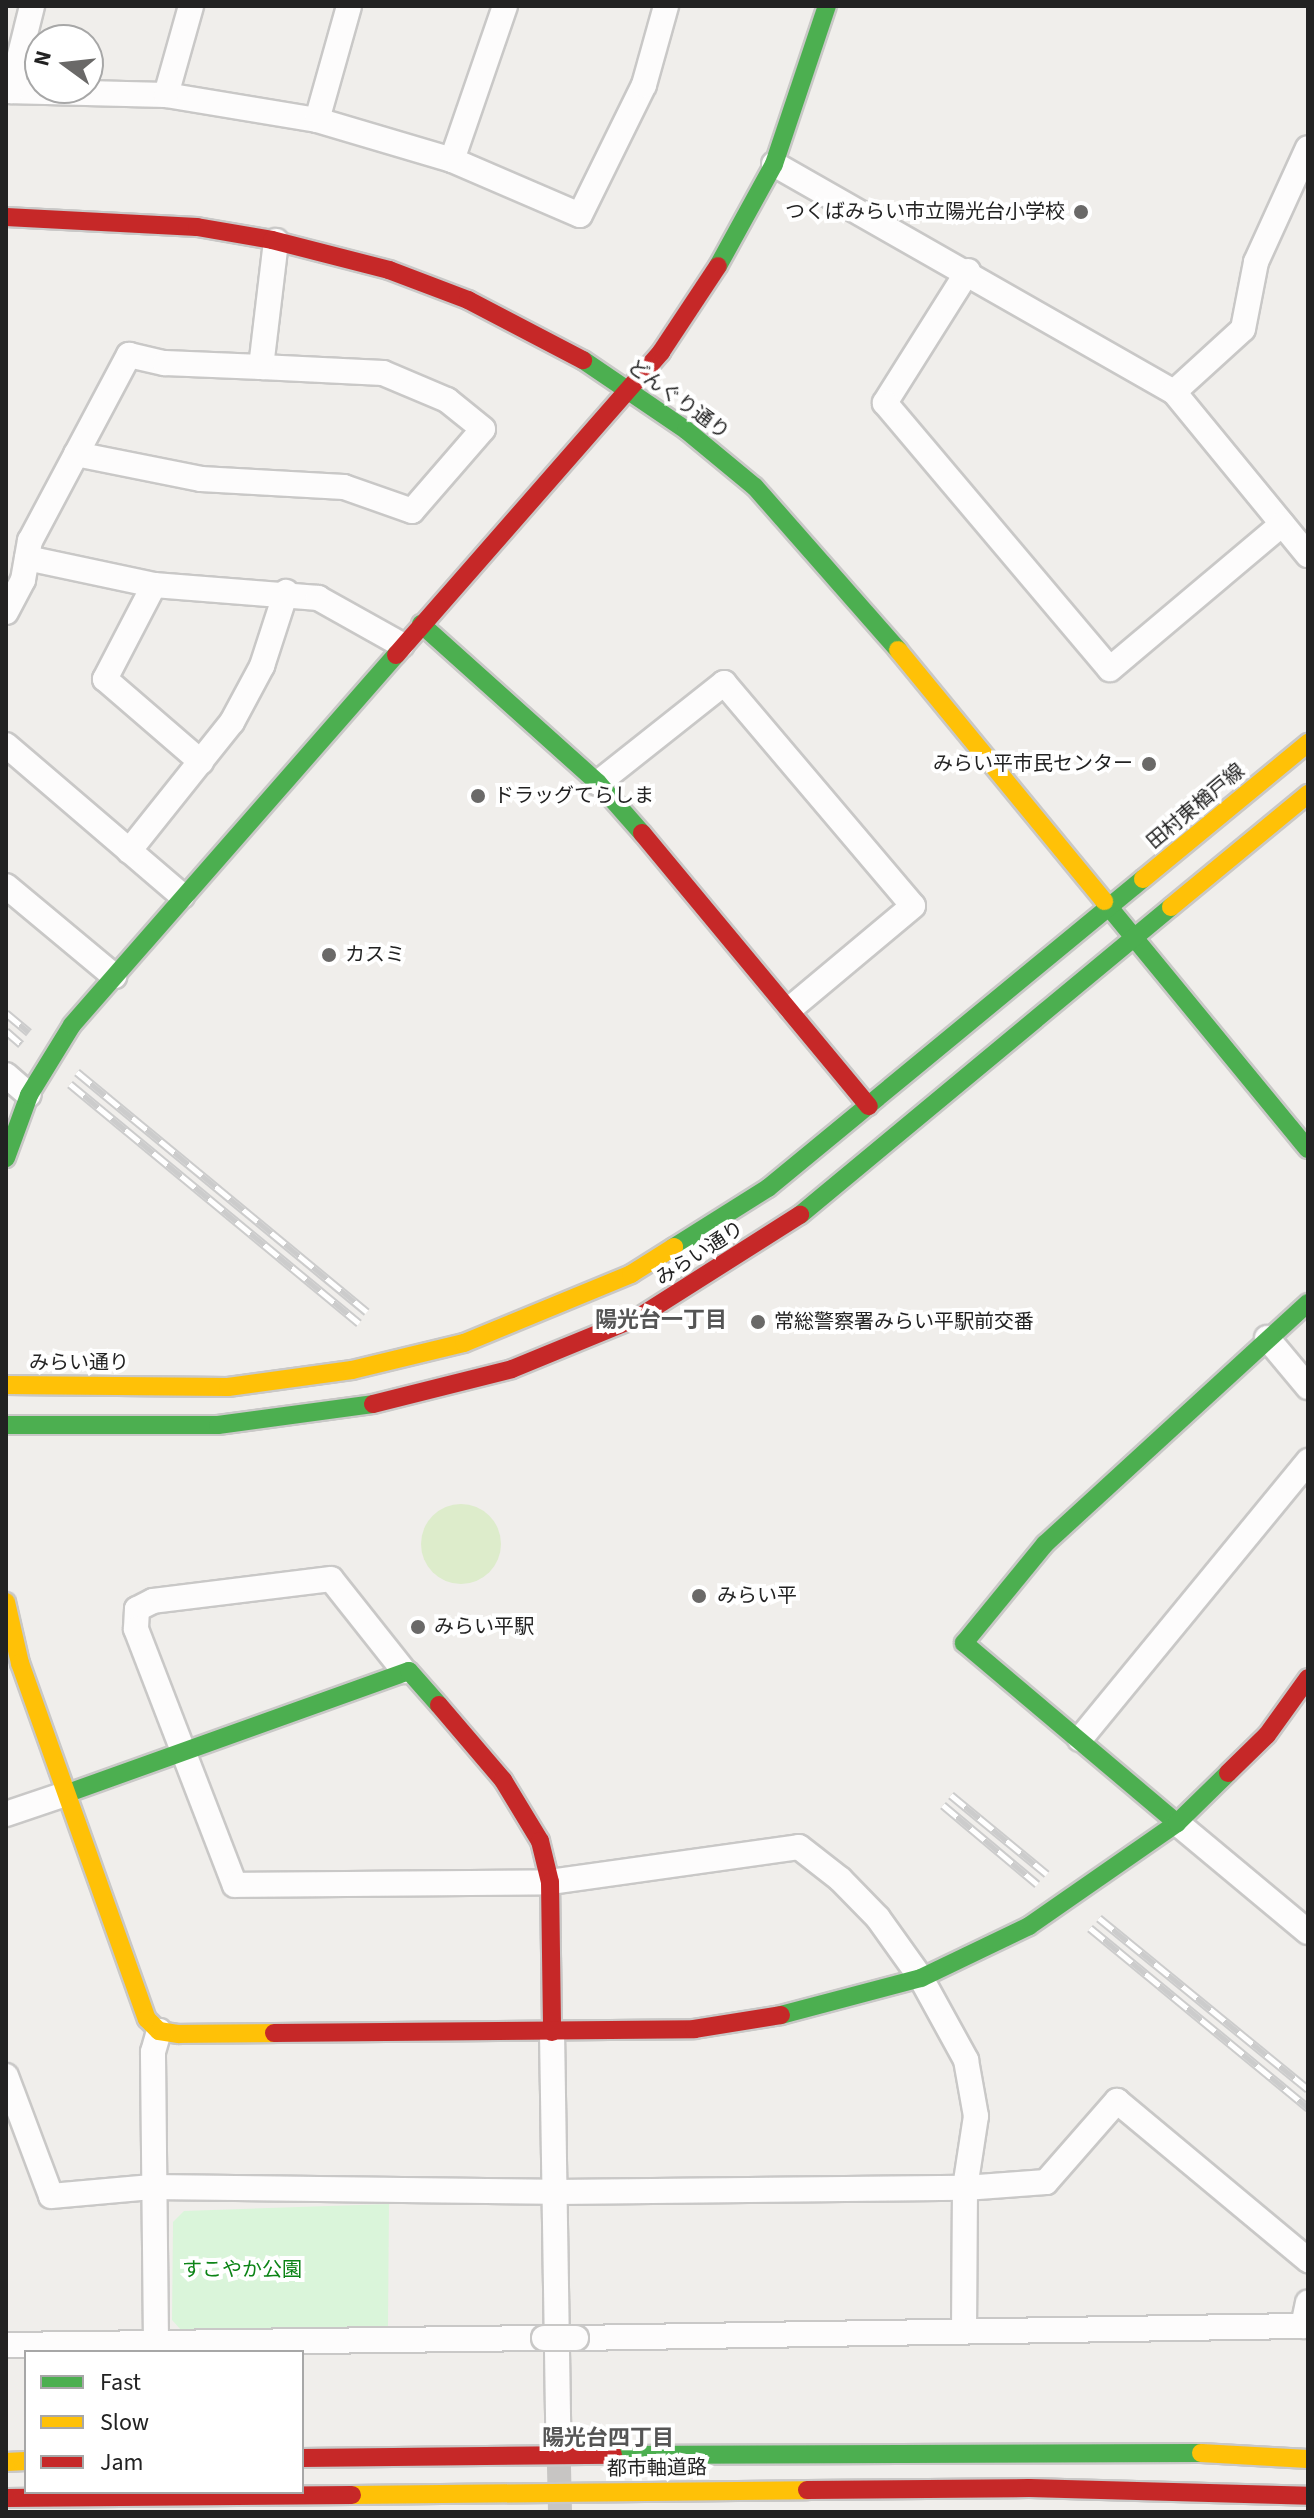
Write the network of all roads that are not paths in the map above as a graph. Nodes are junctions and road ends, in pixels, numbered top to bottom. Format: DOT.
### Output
graph roads {
  1 [pos="32,6"];
  2 [pos="191,6"];
  3 [pos="349,6"];
  4 [pos="505,6"];
  5 [pos="666,6"];
  6 [pos="827,6"];
  7 [pos="9,91"];
  8 [pos="166,95"];
  9 [pos="317,120"];
  10 [pos="1308,148"];
  11 [pos="452,160"];
  12 [pos="774,164"];
  13 [pos="6,217"];
  14 [pos="276,241"];
  15 [pos="968,271"];
  16 [pos="261,367"];
  17 [pos="628,389"];
  18 [pos="1174,392"];
  19 [pos="76,454"];
  20 [pos="1282,524"];
  21 [pos="1308,555"];
  22 [pos="27,558"];
  23 [pos="154,585"];
  24 [pos="286,592"];
  25 [pos="6,612"];
  26 [pos="421,624"];
  27 [pos="402,645"];
  28 [pos="1308,743"];
  29 [pos="6,745"];
  30 [pos="201,762"];
  31 [pos="598,783"];
  32 [pos="1308,794"];
  33 [pos="129,851"];
  34 [pos="6,886"];
  35 [pos="182,896"];
  36 [pos="1112,905"];
  37 [pos="1136,937"];
  38 [pos="114,976"];
  39 [pos="791,1008"];
  40 [pos="6,1075"];
  41 [pos="29,1095"];
  42 [pos="869,1106"];
  43 [pos="1308,1149"];
  44 [pos="6,1158"];
  45 [pos="1308,1303"];
  46 [pos="1267,1338"];
  47 [pos="6,1385"];
  48 [pos="1308,1387"];
  49 [pos="6,1425"];
  50 [pos="1308,1461"];
  51 [pos="6,1602"];
  52 [pos="404,1671"];
  53 [pos="1308,1678"];
  54 [pos="1080,1739"];
  55 [pos="182,1752"];
  56 [pos="68,1793"];
  57 [pos="6,1814"];
  58 [pos="1177,1823"];
  59 [pos="550,1882"];
  60 [pos="1308,1932"];
  61 [pos="921,1978"];
  62 [pos="159,2031"];
  63 [pos="552,2032"];
  64 [pos="6,2076"];
  65 [pos="152,2187"];
  66 [pos="965,2188"];
  67 [pos="556,2192"];
  68 [pos="1308,2260"];
  69 [pos="1308,2303"];
  70 [pos="964,2331"];
  71 [pos="156,2342"];
  72 [pos="6,2345"];
  73 [pos="558,2423"];
  74 [pos="304,2458"];
  75 [pos="1308,2459"];
  76 [pos="1308,2496"];
  77 [pos="6,2498"];
  1 -- 7 [label="street"];
  2 -- 8 [label="street"];
  3 -- 9 [label="street"];
  4 -- 11 [label="street"];
  5 -- 11 [label="street"];
  6 -- 12 [label="street"];
  7 -- 8 [label="street"];
  8 -- 9 [label="street"];
  9 -- 11 [label="street"];
  10 -- 18 [label="street"];
  12 -- 15 [label="street"];
  12 -- 17 [label="street"];
  13 -- 14 [label="street, どんぐり通り"];
  14 -- 16 [label="street"];
  14 -- 17 [label="street, どんぐり通り"];
  15 -- 18 [label="street"];
  15 -- 20 [label="street"];
  16 -- 19 [label="street"];
  16 -- 19 [label="street"];
  17 -- 26 [label="street"];
  17 -- 36 [label="street, どんぐり通り"];
  18 -- 20 [label="street"];
  19 -- 22 [label="street"];
  20 -- 21 [label="street"];
  22 -- 23 [label="street"];
  22 -- 25 [label="street"];
  23 -- 24 [label="street"];
  23 -- 30 [label="street"];
  24 -- 27 [label="street"];
  24 -- 30 [label="street"];
  26 -- 27 [label="street"];
  26 -- 31 [label="street"];
  27 -- 35 [label="street"];
  28 -- 36 [label="street, 田村東楢戸線"];
  29 -- 33 [label="street"];
  30 -- 33 [label="street"];
  31 -- 39 [label="street"];
  31 -- 39 [label="street"];
  32 -- 37 [label="street"];
  33 -- 35 [label="street"];
  34 -- 38 [label="street"];
  35 -- 38 [label="street"];
  36 -- 37 [label="street, どんぐり通り"];
  36 -- 42 [label="street, みらい通り"];
  37 -- 43 [label="street, どんぐり通り"];
  37 -- 49 [label="street, みらい通り"];
  38 -- 41 [label="street"];
  39 -- 42 [label="street"];
  40 -- 41 [label="street"];
  41 -- 44 [label="street"];
  42 -- 47 [label="street, みらい通り"];
  45 -- 46 [label="street"];
  46 -- 48 [label="street"];
  46 -- 54 [label="street"];
  50 -- 54 [label="street"];
  51 -- 56 [label="street"];
  52 -- 55 [label="street"];
  52 -- 55 [label="street"];
  52 -- 59 [label="street"];
  53 -- 58 [label="street"];
  54 -- 58 [label="street"];
  55 -- 56 [label="street"];
  55 -- 59 [label="street"];
  56 -- 57 [label="street"];
  56 -- 62 [label="street"];
  58 -- 60 [label="street"];
  58 -- 61 [label="street"];
  59 -- 61 [label="street"];
  59 -- 63 [label="street"];
  61 -- 63 [label="street"];
  61 -- 66 [label="street"];
  62 -- 63 [label="street"];
  62 -- 65 [label="street"];
  63 -- 67 [label="street"];
  64 -- 65 [label="street"];
  65 -- 67 [label="street"];
  65 -- 71 [label="street"];
  66 -- 67 [label="street"];
  66 -- 68 [label="street"];
  66 -- 70 [label="street"];
  67 -- 73 [label="street"];
  69 -- 70 [label="street"];
  70 -- 71 [label="street, bridge"];
  71 -- 72 [label="street"];
  74 -- 75 [label="street, 都市軸道路"];
  76 -- 77 [label="street, 都市軸道路"];
}
